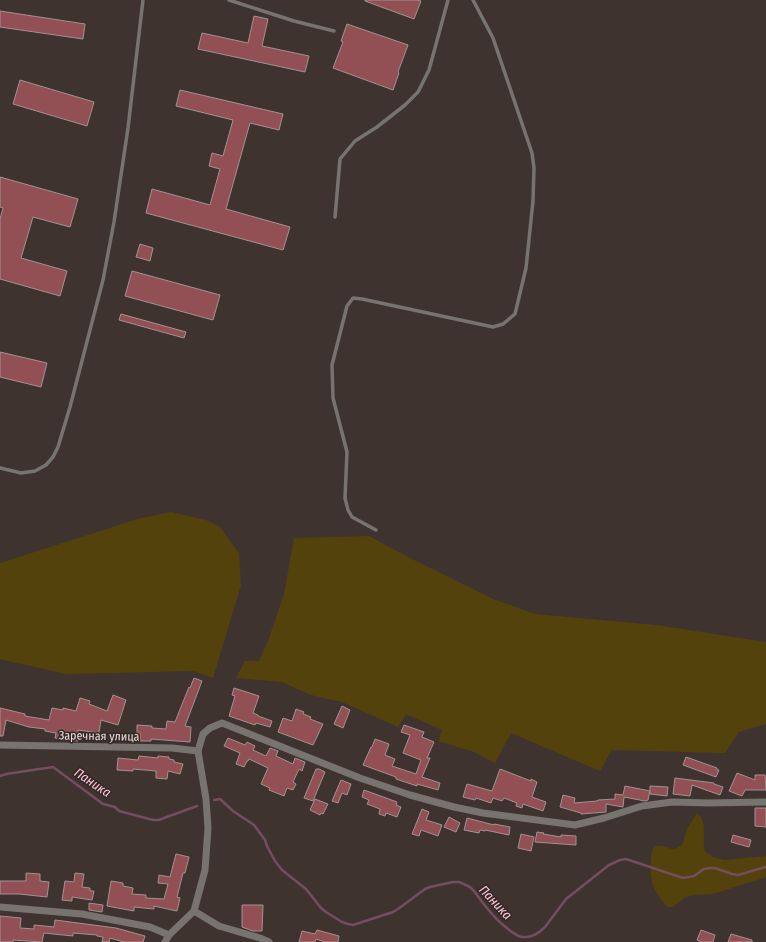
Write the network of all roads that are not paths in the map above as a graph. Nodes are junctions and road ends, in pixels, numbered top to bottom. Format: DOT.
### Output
graph roads {
  1 [pos="143,0"];
  2 [pos="229,0"];
  3 [pos="448,0"];
  4 [pos="473,0"];
  5 [pos="334,31"];
  6 [pos="334,217"];
  7 [pos="0,468"];
  8 [pos="376,530"];
  9 [pos="0,745"];
  10 [pos="198,751"];
  11 [pos="766,802"];
  12 [pos="0,907"];
  13 [pos="194,911"];
  14 [pos="169,935"];
  15 [pos="165,942"];
  16 [pos="269,942"];
  1 -- 7 [label="lane"];
  2 -- 5 [label="lane"];
  3 -- 6 [label="lane"];
  4 -- 8 [label="lane"];
  9 -- 10 [label="street, Заречная улица"];
  10 -- 11 [label="street"];
  10 -- 13 [label="street"];
  12 -- 14 [label="street"];
  13 -- 14 [label="street"];
  13 -- 16 [label="street"];
  14 -- 15 [label="street"];
}
